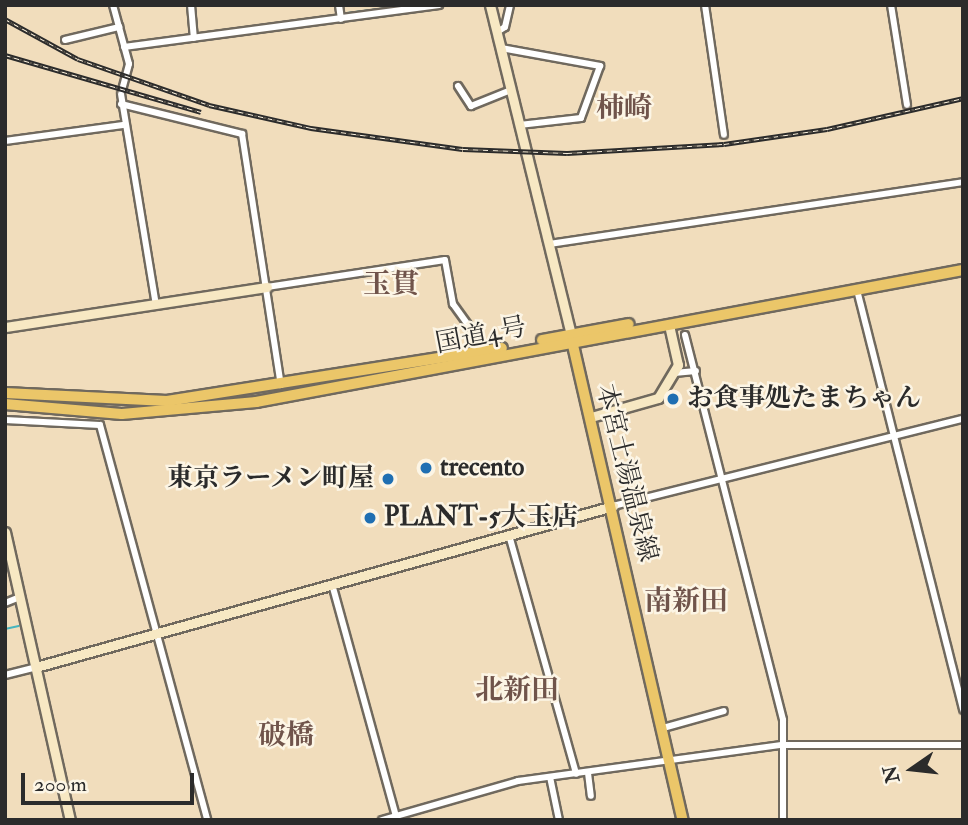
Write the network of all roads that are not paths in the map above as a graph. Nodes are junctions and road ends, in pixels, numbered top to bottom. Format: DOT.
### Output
graph roads {
  1 [pos="113,5"];
  2 [pos="191,5"];
  3 [pos="340,5"];
  4 [pos="439,5"];
  5 [pos="490,5"];
  6 [pos="510,5"];
  7 [pos="705,5"];
  8 [pos="891,5"];
  9 [pos="341,19"];
  10 [pos="119,27"];
  11 [pos="497,32"];
  12 [pos="194,38"];
  13 [pos="65,40"];
  14 [pos="124,47"];
  15 [pos="500,48"];
  16 [pos="458,86"];
  17 [pos="511,90"];
  18 [pos="121,104"];
  19 [pos="907,105"];
  20 [pos="123,125"];
  21 [pos="519,125"];
  22 [pos="724,135"];
  23 [pos="5,141"];
  24 [pos="963,182"];
  25 [pos="549,244"];
  26 [pos="963,263"];
  27 [pos="963,270"];
  28 [pos="267,287"];
  29 [pos="856,288"];
  30 [pos="156,305"];
  31 [pos="669,325"];
  32 [pos="5,327"];
  33 [pos="685,335"];
  34 [pos="571,338"];
  35 [pos="487,351"];
  36 [pos="696,371"];
  37 [pos="674,373"];
  38 [pos="281,387"];
  39 [pos="5,393"];
  40 [pos="5,404"];
  41 [pos="591,417"];
  42 [pos="963,419"];
  43 [pos="5,420"];
  44 [pos="894,436"];
  45 [pos="722,477"];
  46 [pos="613,506"];
  47 [pos="5,532"];
  48 [pos="509,535"];
  49 [pos="332,584"];
  50 [pos="20,597"];
  51 [pos="5,603"];
  52 [pos="157,632"];
  53 [pos="36,667"];
  54 [pos="5,676"];
  55 [pos="963,710"];
  56 [pos="724,711"];
  57 [pos="663,727"];
  58 [pos="782,745"];
  59 [pos="963,745"];
  60 [pos="671,761"];
  61 [pos="588,773"];
  62 [pos="576,774"];
  63 [pos="550,777"];
  64 [pos="591,796"];
  65 [pos="396,818"];
  66 [pos="71,820"];
  67 [pos="207,820"];
  68 [pos="382,820"];
  69 [pos="559,820"];
  70 [pos="683,820"];
  71 [pos="783,820"];
  1 -- 10 [label="street"];
  2 -- 12 [label="street"];
  3 -- 9 [label="street"];
  4 -- 9 [label="street"];
  5 -- 11 [label="street"];
  6 -- 11 [label="street"];
  7 -- 22 [label="street"];
  8 -- 19 [label="street"];
  9 -- 12 [label="street"];
  10 -- 13 [label="street"];
  10 -- 14 [label="street"];
  11 -- 15 [label="street"];
  12 -- 14 [label="street"];
  14 -- 18 [label="street"];
  15 -- 17 [label="street"];
  15 -- 21 [label="street"];
  16 -- 17 [label="street"];
  17 -- 21 [label="street"];
  18 -- 20 [label="street"];
  18 -- 28 [label="street"];
  20 -- 23 [label="street"];
  20 -- 30 [label="street"];
  21 -- 25 [label="street"];
  24 -- 25 [label="street"];
  25 -- 34 [label="street"];
  26 -- 34 [label="highway, 国道4号"];
  27 -- 29 [label="highway, 国道4号"];
  28 -- 30 [label="street"];
  28 -- 35 [label="street"];
  28 -- 38 [label="street"];
  29 -- 31 [label="highway, 国道4号"];
  29 -- 44 [label="street"];
  30 -- 32 [label="street"];
  31 -- 34 [label="highway, 国道4号"];
  31 -- 37 [label="street"];
  33 -- 36 [label="street"];
  34 -- 35 [label="highway, 国道4号"];
  34 -- 40 [label="highway, 国道4号"];
  34 -- 41 [label="main road, 本宮土湯温泉線"];
  35 -- 38 [label="highway, 国道4号"];
  36 -- 37 [label="street"];
  36 -- 45 [label="street"];
  37 -- 41 [label="street"];
  38 -- 39 [label="highway, 国道4号"];
  41 -- 46 [label="main road, 本宮土湯温泉線"];
  42 -- 44 [label="street"];
  43 -- 52 [label="street"];
  44 -- 45 [label="street"];
  44 -- 55 [label="street"];
  45 -- 46 [label="street"];
  45 -- 58 [label="street"];
  46 -- 48 [label="street"];
  46 -- 57 [label="main road, 本宮土湯温泉線"];
  47 -- 50 [label="street"];
  48 -- 49 [label="street"];
  48 -- 62 [label="street"];
  49 -- 52 [label="street"];
  49 -- 65 [label="street"];
  50 -- 51 [label="street"];
  50 -- 53 [label="street"];
  52 -- 53 [label="street"];
  52 -- 67 [label="street"];
  53 -- 54 [label="street"];
  53 -- 66 [label="street"];
  56 -- 57 [label="street"];
  57 -- 60 [label="main road, 本宮土湯温泉線"];
  58 -- 59 [label="street"];
  58 -- 60 [label="street"];
  58 -- 71 [label="street"];
  60 -- 61 [label="street"];
  60 -- 70 [label="main road, 本宮土湯温泉線"];
  61 -- 62 [label="street"];
  61 -- 64 [label="street"];
  62 -- 63 [label="street"];
  63 -- 65 [label="street"];
  63 -- 69 [label="street"];
  65 -- 68 [label="street"];
}
